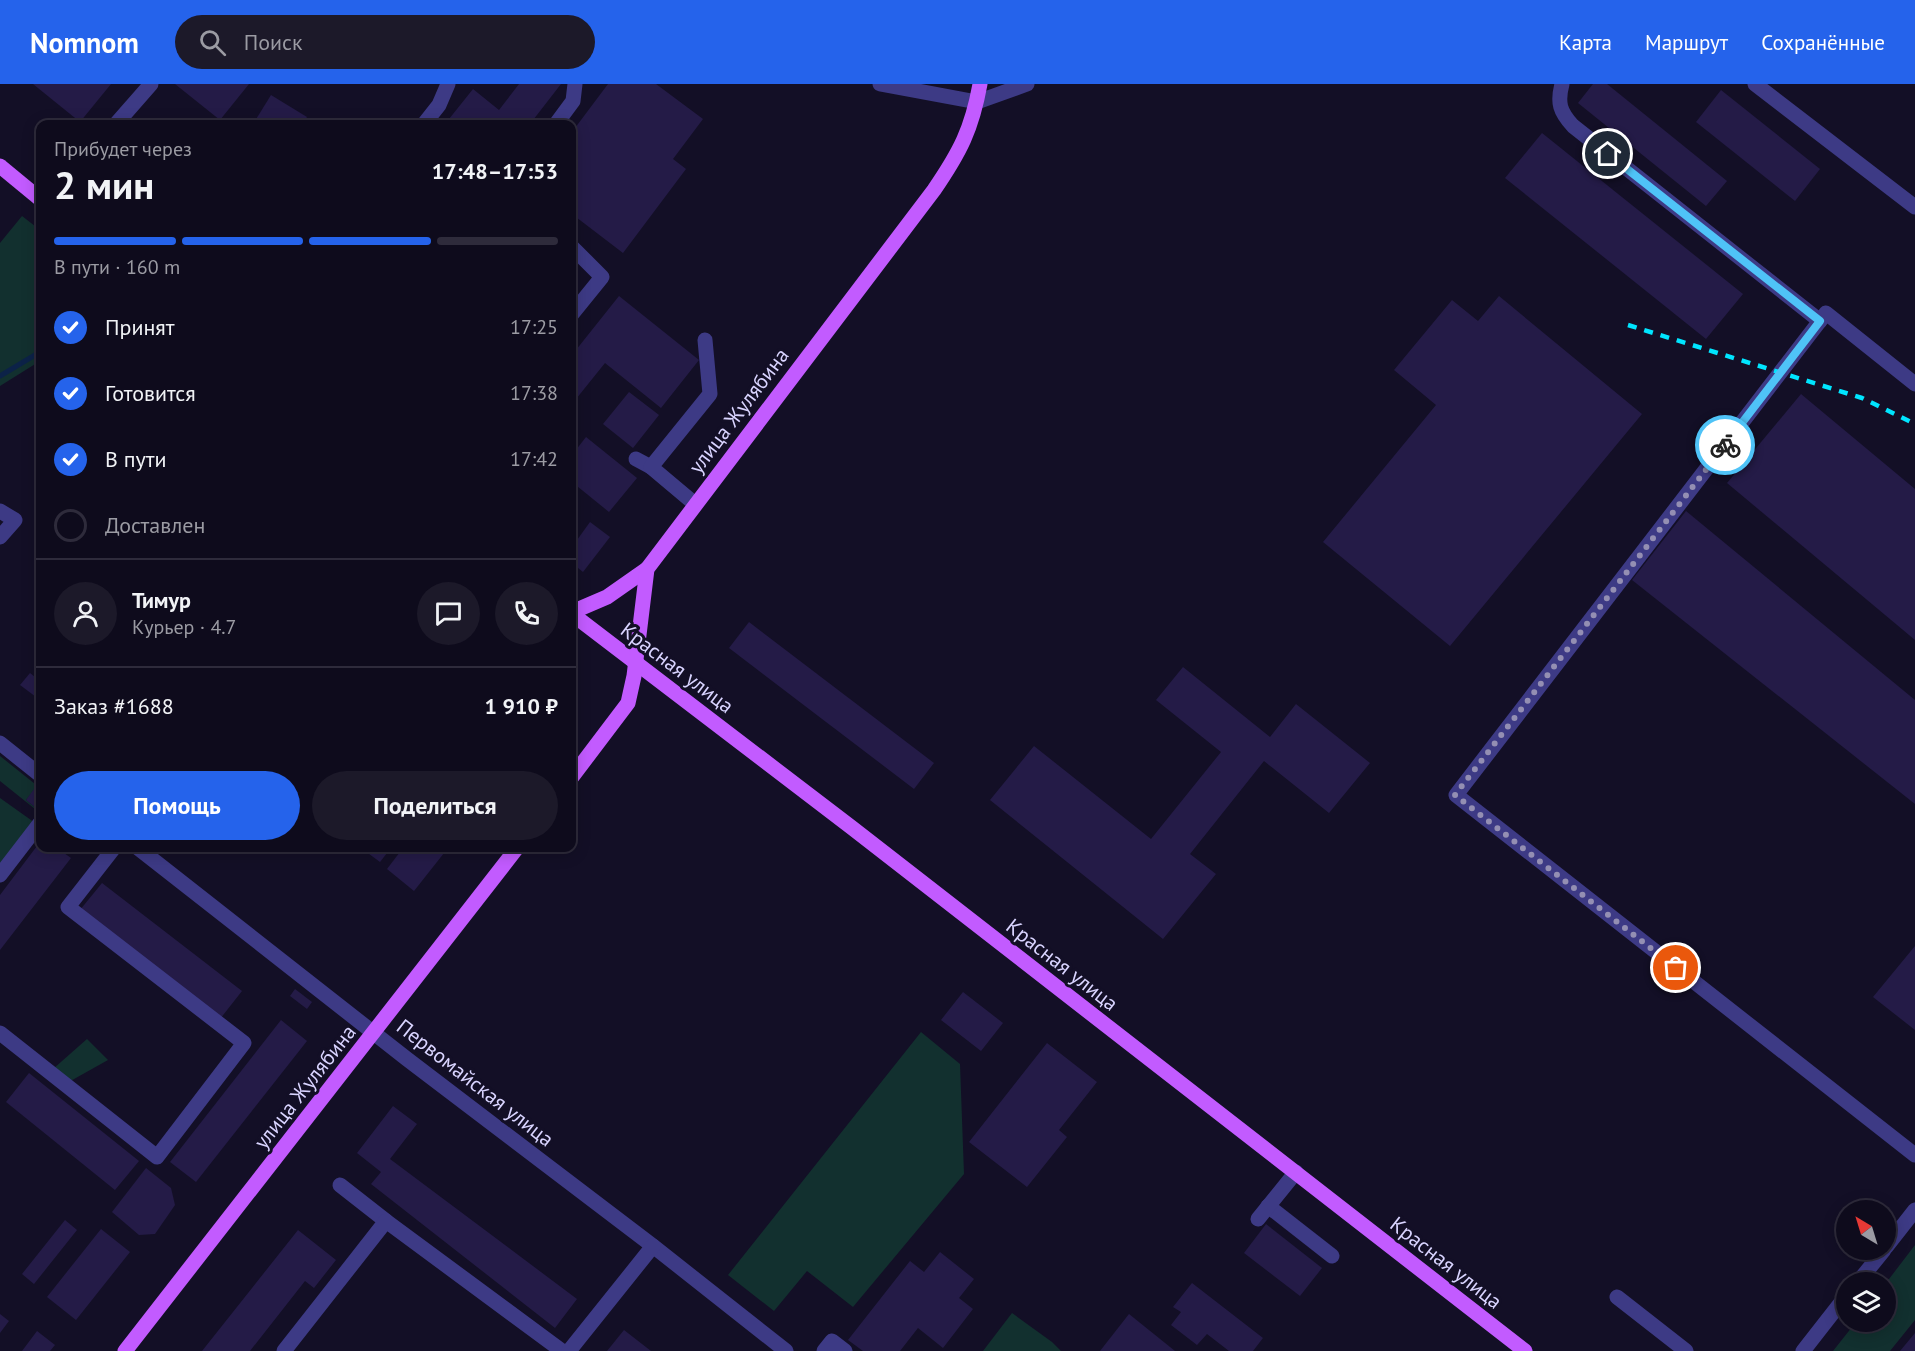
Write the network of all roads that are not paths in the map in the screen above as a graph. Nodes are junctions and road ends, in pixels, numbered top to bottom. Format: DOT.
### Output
graph roads {
  1 [pos="151,84"];
  2 [pos="448,84"];
  3 [pos="575,84"];
  4 [pos="880,84"];
  5 [pos="980,84"];
  6 [pos="1027,84"];
  7 [pos="1562,84"];
  8 [pos="1755,84"];
  9 [pos="977,102"];
  10 [pos="120,120"];
  11 [pos="427,120"];
  12 [pos="559,120"];
  13 [pos="0,166"];
  14 [pos="36,196"];
  15 [pos="1915,207"];
  16 [pos="576,251"];
  17 [pos="576,309"];
  18 [pos="1820,321"];
  19 [pos="705,340"];
  20 [pos="1915,384"];
  21 [pos="636,459"];
  22 [pos="651,468"];
  23 [pos="695,504"];
  24 [pos="0,511"];
  25 [pos="0,537"];
  26 [pos="647,569"];
  27 [pos="576,611"];
  28 [pos="576,616"];
  29 [pos="635,663"];
  30 [pos="0,743"];
  31 [pos="36,772"];
  32 [pos="576,772"];
  33 [pos="36,828"];
  34 [pos="111,852"];
  35 [pos="143,852"];
  36 [pos="514,852"];
  37 [pos="0,875"];
  38 [pos="375,1032"];
  39 [pos="0,1033"];
  40 [pos="1915,1155"];
  41 [pos="1296,1172"];
  42 [pos="340,1185"];
  43 [pos="1268,1206"];
  44 [pos="1915,1210"];
  45 [pos="1258,1219"];
  46 [pos="386,1221"];
  47 [pos="1896,1234"];
  48 [pos="653,1246"];
  49 [pos="1332,1256"];
  50 [pos="1875,1260"];
  51 [pos="1866,1272"];
  52 [pos="1617,1297"];
  53 [pos="1836,1309"];
  54 [pos="125,1351"];
  55 [pos="284,1351"];
  56 [pos="562,1351"];
  57 [pos="568,1351"];
  58 [pos="786,1351"];
  59 [pos="824,1351"];
  60 [pos="845,1351"];
  61 [pos="1525,1351"];
  62 [pos="1686,1351"];
  63 [pos="1803,1351"];
  1 -- 10 [label="street"];
  2 -- 11 [label="street"];
  3 -- 12 [label="street"];
  4 -- 9 [label="street"];
  5 -- 9 [label="main road, улица Жулябина"];
  6 -- 9 [label="street"];
  7 -- 18 [label="street"];
  8 -- 15 [label="street"];
  9 -- 23 [label="main road, улица Жулябина"];
  13 -- 14 [label="main road"];
  16 -- 17 [label="street"];
  18 -- 20 [label="street"];
  18 -- 40 [label="street"];
  19 -- 22 [label="street"];
  21 -- 22 [label="street"];
  22 -- 23 [label="street"];
  23 -- 26 [label="main road, улица Жулябина"];
  24 -- 25 [label="street"];
  26 -- 27 [label="main road"];
  26 -- 29 [label="main road, улица Жулябина"];
  28 -- 29 [label="main road, Красная улица"];
  29 -- 32 [label="main road, улица Жулябина"];
  29 -- 41 [label="main road, Красная улица"];
  30 -- 31 [label="street"];
  33 -- 37 [label="street"];
  34 -- 39 [label="street"];
  35 -- 38 [label="street, Первомайская улица"];
  36 -- 38 [label="main road, улица Жулябина"];
  38 -- 48 [label="street, Первомайская улица"];
  38 -- 54 [label="main road, улица Жулябина"];
  41 -- 43 [label="street"];
  41 -- 61 [label="main road, Красная улица"];
  42 -- 46 [label="street"];
  43 -- 45 [label="street"];
  43 -- 49 [label="street"];
  44 -- 47 [label="street"];
  46 -- 55 [label="street"];
  46 -- 56 [label="street"];
  48 -- 57 [label="street"];
  48 -- 58 [label="street, Первомайская улица"];
  50 -- 51 [label="street"];
  52 -- 62 [label="street"];
  53 -- 63 [label="street"];
  59 -- 60 [label="street"];
}
